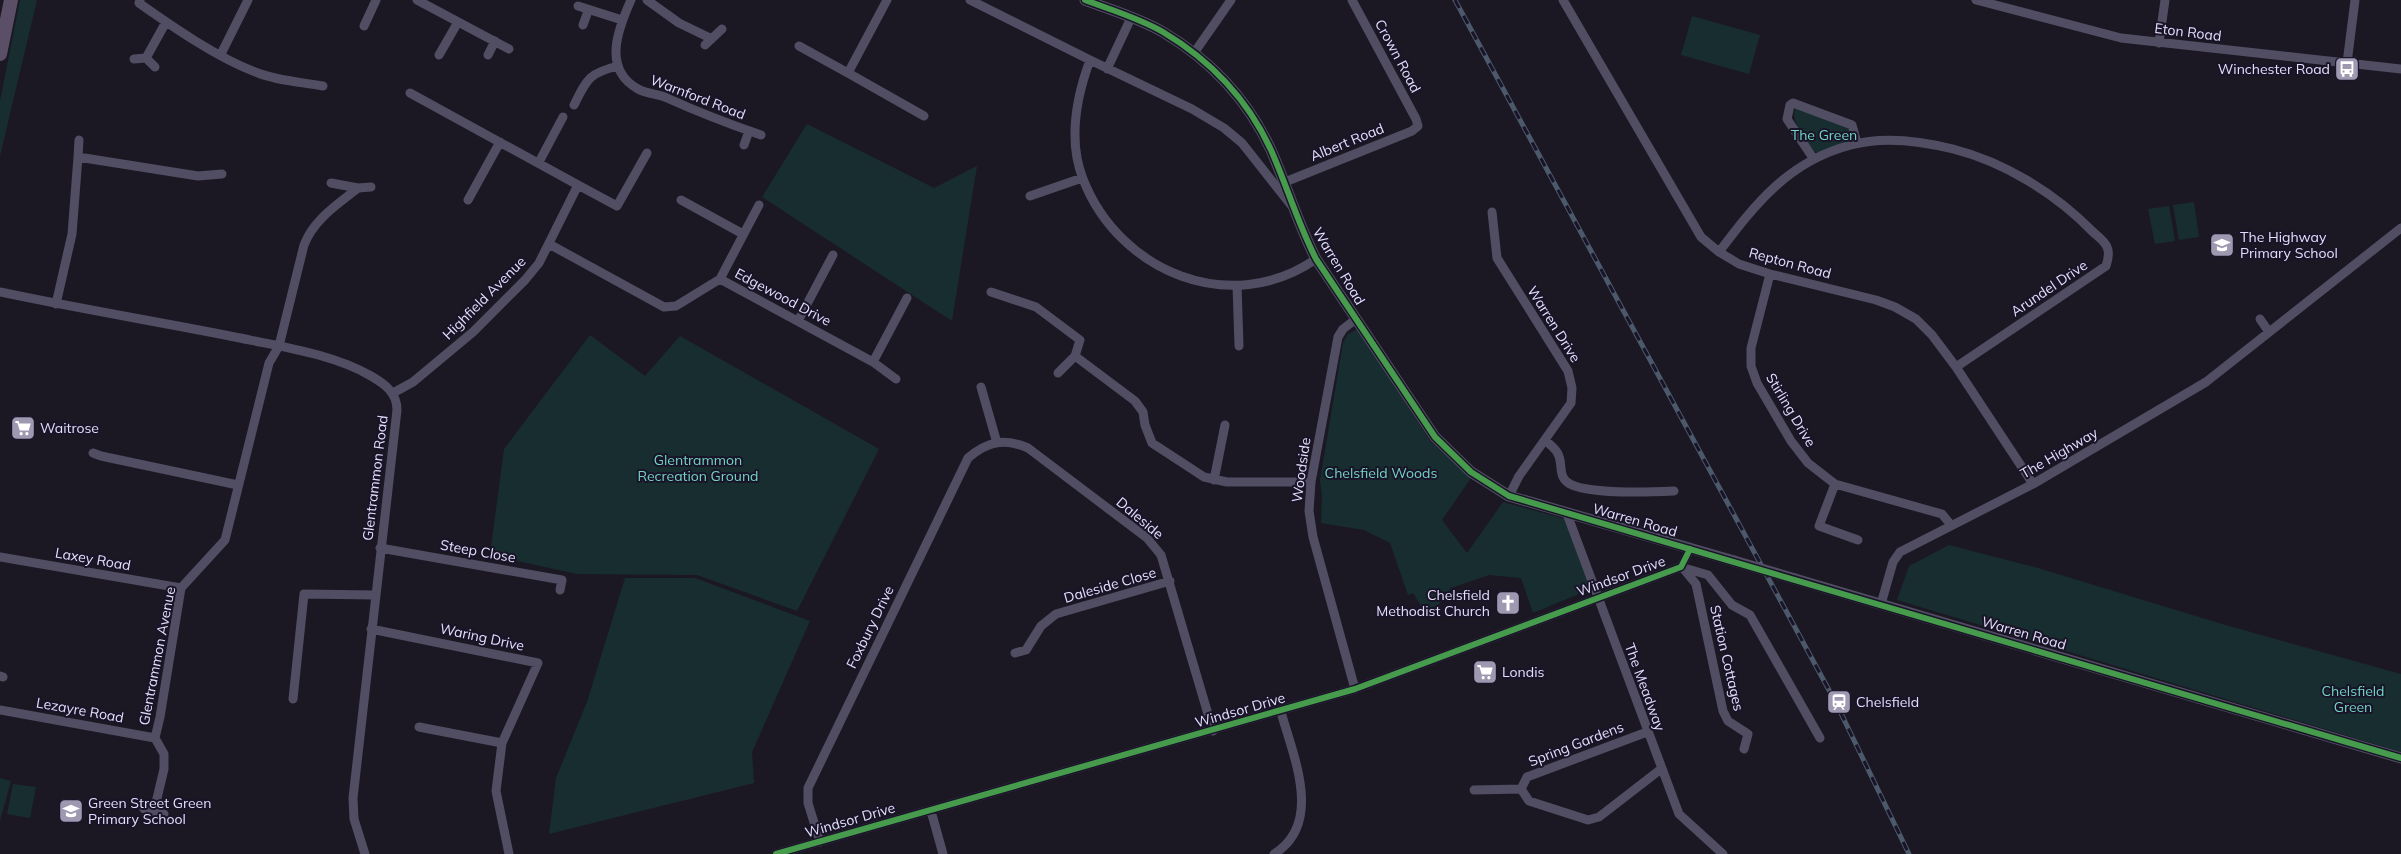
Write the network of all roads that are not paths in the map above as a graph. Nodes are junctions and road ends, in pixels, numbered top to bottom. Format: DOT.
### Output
graph roads {
  1 [pos="11,0"];
  2 [pos="248,0"];
  3 [pos="376,0"];
  4 [pos="417,0"];
  5 [pos="438,0"];
  6 [pos="631,0"];
  7 [pos="647,0"];
  8 [pos="887,0"];
  9 [pos="970,0"];
  10 [pos="1231,0"];
  11 [pos="1352,0"];
  12 [pos="1563,0"];
  13 [pos="1977,0"];
  14 [pos="2165,0"];
  15 [pos="2355,0"];
  16 [pos="140,1"];
  17 [pos="1089,1"];
  18 [pos="578,6"];
  19 [pos="433,9"];
  20 [pos="588,11"];
  21 [pos="1132,18"];
  22 [pos="622,20"];
  23 [pos="166,22"];
  24 [pos="458,22"];
  25 [pos="582,25"];
  26 [pos="364,26"];
  27 [pos="722,29"];
  28 [pos="495,41"];
  29 [pos="2159,42"];
  30 [pos="799,46"];
  31 [pos="509,49"];
  32 [pos="1194,52"];
  33 [pos="0,54"];
  34 [pos="221,54"];
  35 [pos="488,55"];
  36 [pos="439,56"];
  37 [pos="146,58"];
  38 [pos="134,59"];
  39 [pos="1090,60"];
  40 [pos="2347,63"];
  41 [pos="618,66"];
  42 [pos="156,67"];
  43 [pos="1107,68"];
  44 [pos="2401,69"];
  45 [pos="848,73"];
  46 [pos="323,86"];
  47 [pos="410,93"];
  48 [pos="574,104"];
  49 [pos="924,116"];
  50 [pos="563,117"];
  51 [pos="1418,126"];
  52 [pos="749,131"];
  53 [pos="761,135"];
  54 [pos="79,140"];
  55 [pos="500,142"];
  56 [pos="1857,143"];
  57 [pos="744,145"];
  58 [pos="647,153"];
  59 [pos="78,157"];
  60 [pos="1813,158"];
  61 [pos="539,162"];
  62 [pos="222,174"];
  63 [pos="1082,178"];
  64 [pos="1285,182"];
  65 [pos="331,183"];
  66 [pos="578,185"];
  67 [pos="371,187"];
  68 [pos="358,188"];
  69 [pos="1030,196"];
  70 [pos="468,200"];
  71 [pos="681,200"];
  72 [pos="759,206"];
  73 [pos="1294,209"];
  74 [pos="1492,212"];
  75 [pos="2401,228"];
  76 [pos="743,234"];
  77 [pos="548,244"];
  78 [pos="1719,252"];
  79 [pos="833,256"];
  80 [pos="1316,259"];
  81 [pos="1770,274"];
  82 [pos="720,279"];
  83 [pos="1237,285"];
  84 [pos="0,292"];
  85 [pos="907,298"];
  86 [pos="56,304"];
  87 [pos="996,304"];
  88 [pos="1356,319"];
  89 [pos="2260,319"];
  90 [pos="798,321"];
  91 [pos="2269,332"];
  92 [pos="279,346"];
  93 [pos="1239,346"];
  94 [pos="1075,356"];
  95 [pos="873,362"];
  96 [pos="1956,367"];
  97 [pos="1058,373"];
  98 [pos="896,380"];
  99 [pos="981,387"];
  100 [pos="393,394"];
  101 [pos="1225,425"];
  102 [pos="1545,440"];
  103 [pos="997,443"];
  104 [pos="97,458"];
  105 [pos="1214,480"];
  106 [pos="1310,482"];
  107 [pos="1835,484"];
  108 [pos="2033,484"];
  109 [pos="238,485"];
  110 [pos="1674,491"];
  111 [pos="1509,496"];
  112 [pos="1567,514"];
  113 [pos="1951,524"];
  114 [pos="1858,540"];
  115 [pos="380,548"];
  116 [pos="1690,548"];
  117 [pos="0,557"];
  118 [pos="1681,567"];
  119 [pos="1170,582"];
  120 [pos="181,588"];
  121 [pos="560,590"];
  122 [pos="374,595"];
  123 [pos="1598,597"];
  124 [pos="1881,604"];
  125 [pos="371,629"];
  126 [pos="1015,653"];
  127 [pos="1356,690"];
  128 [pos="293,699"];
  129 [pos="0,710"];
  130 [pos="1281,712"];
  131 [pos="419,727"];
  132 [pos="1213,731"];
  133 [pos="1647,732"];
  134 [pos="155,738"];
  135 [pos="1820,738"];
  136 [pos="502,743"];
  137 [pos="1744,749"];
  138 [pos="2401,758"];
  139 [pos="1661,769"];
  140 [pos="1521,789"];
  141 [pos="1474,790"];
  142 [pos="144,809"];
  143 [pos="931,811"];
  144 [pos="820,842"];
  145 [pos="365,854"];
  146 [pos="509,854"];
  147 [pos="776,854"];
  148 [pos="944,854"];
  149 [pos="1274,854"];
  150 [pos="1723,854"];
  1 -- 33 [label="main road"];
  2 -- 34 [label="street"];
  3 -- 26 [label="street"];
  4 -- 19 [label="street"];
  5 -- 19 [label="street"];
  6 -- 22 [label="street"];
  7 -- 27 [label="street"];
  8 -- 45 [label="street"];
  9 -- 39 [label="street, Warren Road"];
  10 -- 32 [label="street"];
  11 -- 51 [label="street, Crown Road"];
  12 -- 78 [label="street, Repton Road"];
  13 -- 29 [label="street, Eton Road"];
  14 -- 29 [label="street"];
  15 -- 40 [label="street"];
  16 -- 23 [label="street"];
  17 -- 21 [label="street, Warren Road"];
  18 -- 20 [label="street"];
  19 -- 24 [label="street"];
  20 -- 22 [label="street"];
  20 -- 25 [label="street"];
  21 -- 32 [label="street, Warren Road"];
  21 -- 43 [label="street"];
  22 -- 41 [label="street"];
  23 -- 34 [label="street"];
  23 -- 37 [label="street"];
  24 -- 28 [label="street"];
  24 -- 36 [label="street"];
  28 -- 31 [label="street"];
  28 -- 35 [label="street"];
  29 -- 40 [label="street, Eton Road"];
  30 -- 45 [label="street"];
  32 -- 64 [label="street, Warren Road"];
  34 -- 46 [label="street"];
  37 -- 38 [label="street"];
  37 -- 42 [label="street"];
  39 -- 43 [label="street, Warren Road"];
  39 -- 63 [label="street"];
  40 -- 44 [label="street, Eton Road"];
  41 -- 48 [label="street"];
  41 -- 52 [label="street, Warnford Road"];
  43 -- 73 [label="street, Warren Road"];
  45 -- 49 [label="street"];
  47 -- 55 [label="street"];
  50 -- 61 [label="street"];
  51 -- 64 [label="street, Albert Road"];
  52 -- 53 [label="street, Warnford Road"];
  52 -- 57 [label="street, Warnford Road"];
  54 -- 59 [label="street"];
  55 -- 61 [label="street"];
  55 -- 70 [label="street"];
  56 -- 60 [label="street, Arundel Drive"];
  56 -- 60 [label="street"];
  56 -- 96 [label="street, Arundel Drive"];
  58 -- 66 [label="street"];
  59 -- 62 [label="street"];
  59 -- 86 [label="street"];
  60 -- 78 [label="street, Arundel Drive"];
  61 -- 66 [label="street"];
  63 -- 69 [label="street"];
  63 -- 83 [label="street"];
  64 -- 73 [label="street, Warren Road"];
  65 -- 68 [label="street"];
  66 -- 77 [label="street, Highfield Avenue"];
  67 -- 68 [label="street"];
  68 -- 92 [label="street, Glentrammon Avenue"];
  71 -- 76 [label="street"];
  72 -- 76 [label="street"];
  73 -- 80 [label="street, Warren Road"];
  74 -- 102 [label="street, Warren Drive"];
  75 -- 91 [label="street, The Highway"];
  76 -- 82 [label="street"];
  77 -- 82 [label="street, Edgewood Drive"];
  77 -- 100 [label="street, Highfield Avenue"];
  78 -- 81 [label="street, Repton Road"];
  79 -- 90 [label="street"];
  80 -- 83 [label="street"];
  80 -- 88 [label="street, Warren Road"];
  81 -- 96 [label="street, Repton Road"];
  81 -- 107 [label="street, Stirling Drive"];
  82 -- 90 [label="street, Edgewood Drive"];
  83 -- 93 [label="street"];
  84 -- 86 [label="street"];
  85 -- 95 [label="street"];
  86 -- 92 [label="street"];
  87 -- 94 [label="street"];
  88 -- 106 [label="street, Woodside"];
  88 -- 111 [label="street, Warren Road"];
  89 -- 91 [label="street"];
  90 -- 95 [label="street, Edgewood Drive"];
  91 -- 108 [label="street, The Highway"];
  92 -- 100 [label="street"];
  92 -- 109 [label="street, Glentrammon Avenue"];
  94 -- 97 [label="street"];
  94 -- 105 [label="street"];
  95 -- 98 [label="street, Edgewood Drive"];
  96 -- 108 [label="street, Repton Road"];
  99 -- 103 [label="street"];
  100 -- 115 [label="street, Glentrammon Road"];
  101 -- 105 [label="street"];
  102 -- 110 [label="street"];
  102 -- 111 [label="street, Warren Drive"];
  103 -- 119 [label="street, Daleside"];
  103 -- 144 [label="street, Foxbury Drive"];
  104 -- 109 [label="street"];
  105 -- 106 [label="street"];
  106 -- 127 [label="street, Woodside"];
  107 -- 113 [label="street, Stirling Drive"];
  107 -- 114 [label="street"];
  108 -- 113 [label="street, The Highway"];
  109 -- 120 [label="street, Glentrammon Avenue"];
  111 -- 112 [label="street, Warren Road"];
  112 -- 116 [label="street, Warren Road"];
  112 -- 123 [label="street, The Meadway"];
  113 -- 124 [label="street, The Highway"];
  115 -- 121 [label="street, Steep Close"];
  115 -- 122 [label="street, Glentrammon Road"];
  116 -- 118 [label="street, Windsor Drive"];
  116 -- 124 [label="street, Warren Road, bridge"];
  117 -- 120 [label="street, Laxey Road"];
  118 -- 123 [label="street, Windsor Drive"];
  118 -- 135 [label="street"];
  118 -- 137 [label="street, Station Cottages"];
  119 -- 126 [label="street, Daleside Close"];
  119 -- 132 [label="street, Daleside"];
  120 -- 134 [label="street, Glentrammon Avenue"];
  122 -- 125 [label="street, Glentrammon Road"];
  122 -- 128 [label="street"];
  123 -- 127 [label="street, Windsor Drive"];
  123 -- 133 [label="street, The Meadway"];
  124 -- 138 [label="street, Warren Road"];
  125 -- 136 [label="street, Waring Drive"];
  125 -- 145 [label="street, Glentrammon Road"];
  127 -- 130 [label="street, Windsor Drive"];
  129 -- 134 [label="street, Lezayre Road"];
  130 -- 132 [label="street, Windsor Drive"];
  130 -- 149 [label="street"];
  131 -- 136 [label="street"];
  132 -- 143 [label="street, Windsor Drive"];
  133 -- 139 [label="street, The Meadway"];
  133 -- 140 [label="street, Spring Gardens"];
  134 -- 142 [label="street, Glentrammon Avenue"];
  136 -- 146 [label="street, Waring Drive"];
  139 -- 140 [label="street"];
  139 -- 150 [label="street, The Meadway"];
  140 -- 141 [label="street"];
  143 -- 144 [label="street, Windsor Drive"];
  143 -- 148 [label="street"];
  144 -- 147 [label="street, Windsor Drive"];
}
